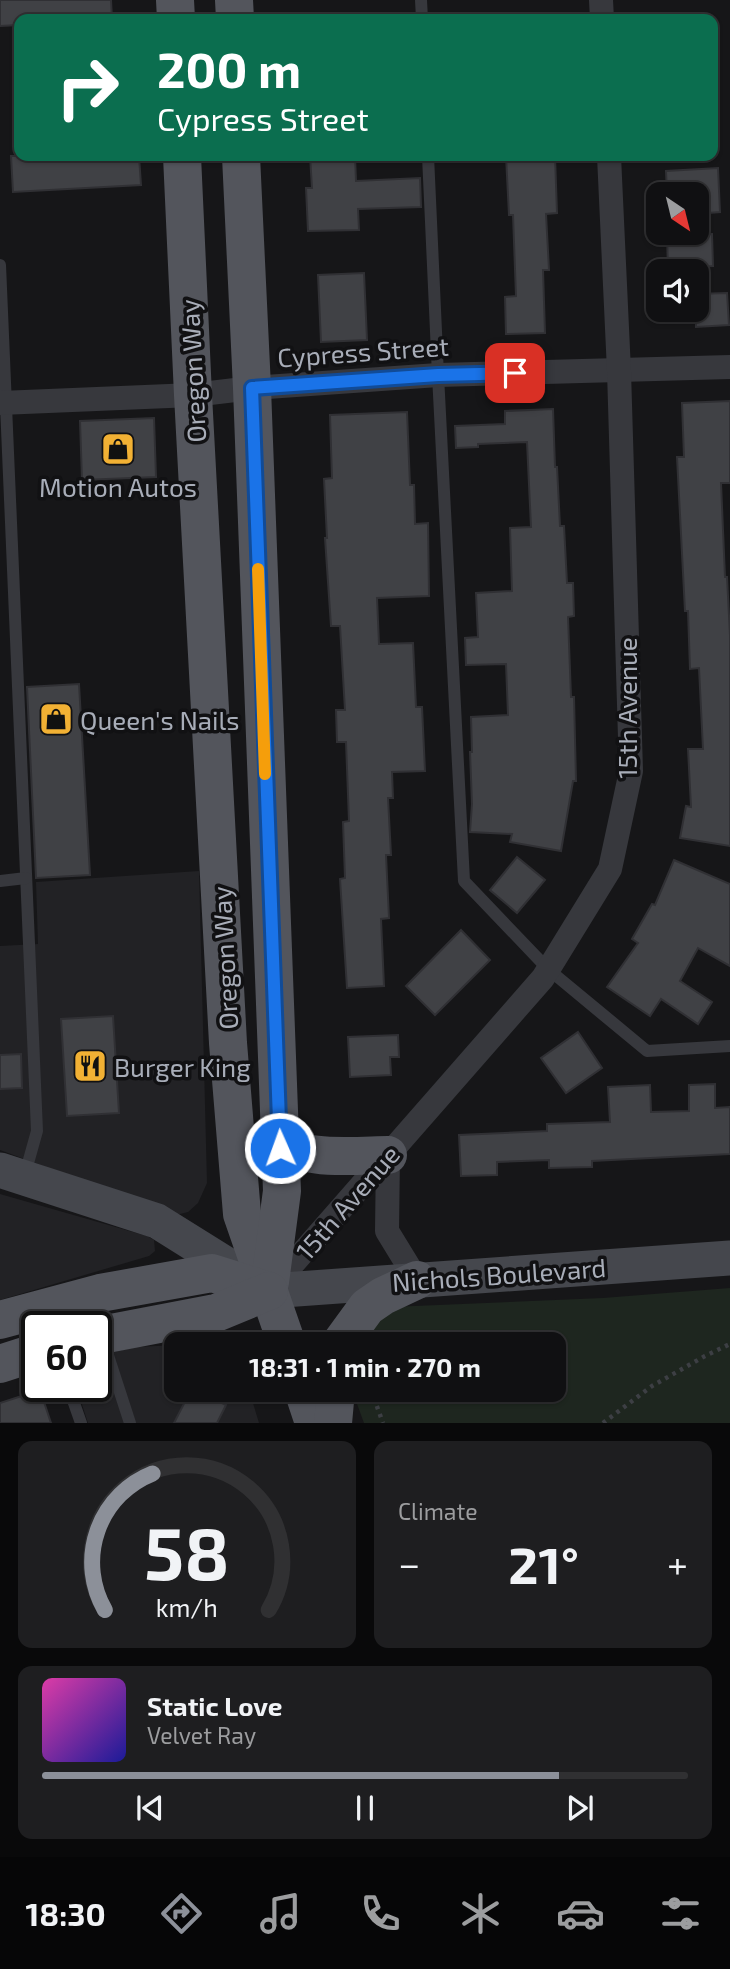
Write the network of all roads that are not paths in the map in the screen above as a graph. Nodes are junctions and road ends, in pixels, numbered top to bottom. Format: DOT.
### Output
graph roads {
  1 [pos="182,161"];
  2 [pos="241,161"];
  3 [pos="428,161"];
  4 [pos="609,161"];
  5 [pos="0,265"];
  6 [pos="730,367"];
  7 [pos="618,371"];
  8 [pos="438,375"];
  9 [pos="252,388"];
  10 [pos="193,395"];
  11 [pos="3,403"];
  12 [pos="26,878"];
  13 [pos="0,881"];
  14 [pos="548,969"];
  15 [pos="730,1046"];
  16 [pos="279,1126"];
  17 [pos="388,1155"];
  18 [pos="12,1174"];
  19 [pos="730,1258"];
  20 [pos="417,1280"];
  21 [pos="269,1291"];
  22 [pos="0,1320"];
  23 [pos="283,1332"];
  24 [pos="349,1332"];
  25 [pos="112,1333"];
  26 [pos="21,1357"];
  27 [pos="0,1364"];
  28 [pos="112,1372"];
  29 [pos="74,1402"];
  30 [pos="307,1402"];
  31 [pos="335,1402"];
  32 [pos="81,1423"];
  33 [pos="130,1423"];
  34 [pos="314,1423"];
  35 [pos="333,1423"];
  1 -- 10 [label="main road, Oregon Way"];
  2 -- 9 [label="main road, Oregon Way"];
  3 -- 8 [label="lane"];
  4 -- 7 [label="street, 15th Avenue"];
  5 -- 11 [label="lane"];
  6 -- 7 [label="street, Cypress Street"];
  7 -- 8 [label="street, Cypress Street"];
  7 -- 14 [label="street, 15th Avenue"];
  8 -- 9 [label="street, Cypress Street"];
  8 -- 14 [label="lane"];
  9 -- 10 [label="street, Cypress Street"];
  9 -- 16 [label="main road, Oregon Way"];
  10 -- 11 [label="street, Cypress Street"];
  10 -- 21 [label="main road, Oregon Way"];
  11 -- 12 [label="lane"];
  12 -- 13 [label="lane"];
  12 -- 18 [label="lane"];
  14 -- 15 [label="lane"];
  14 -- 17 [label="street, 15th Avenue"];
  16 -- 17 [label="main road"];
  16 -- 21 [label="main road, Oregon Way"];
  17 -- 20 [label="street"];
  17 -- 21 [label="street, 15th Avenue"];
  18 -- 21 [label="main road"];
  19 -- 20 [label="main road, Nichols Boulevard"];
  20 -- 21 [label="main road, Nichols Boulevard"];
  20 -- 24 [label="main road"];
  21 -- 22 [label="main road"];
  21 -- 23 [label="main road"];
  21 -- 25 [label="main road"];
  26 -- 27 [label="main road"];
  28 -- 33 [label="lane"];
  29 -- 32 [label="lane"];
  30 -- 34 [label="main road"];
  31 -- 35 [label="main road"];
}
